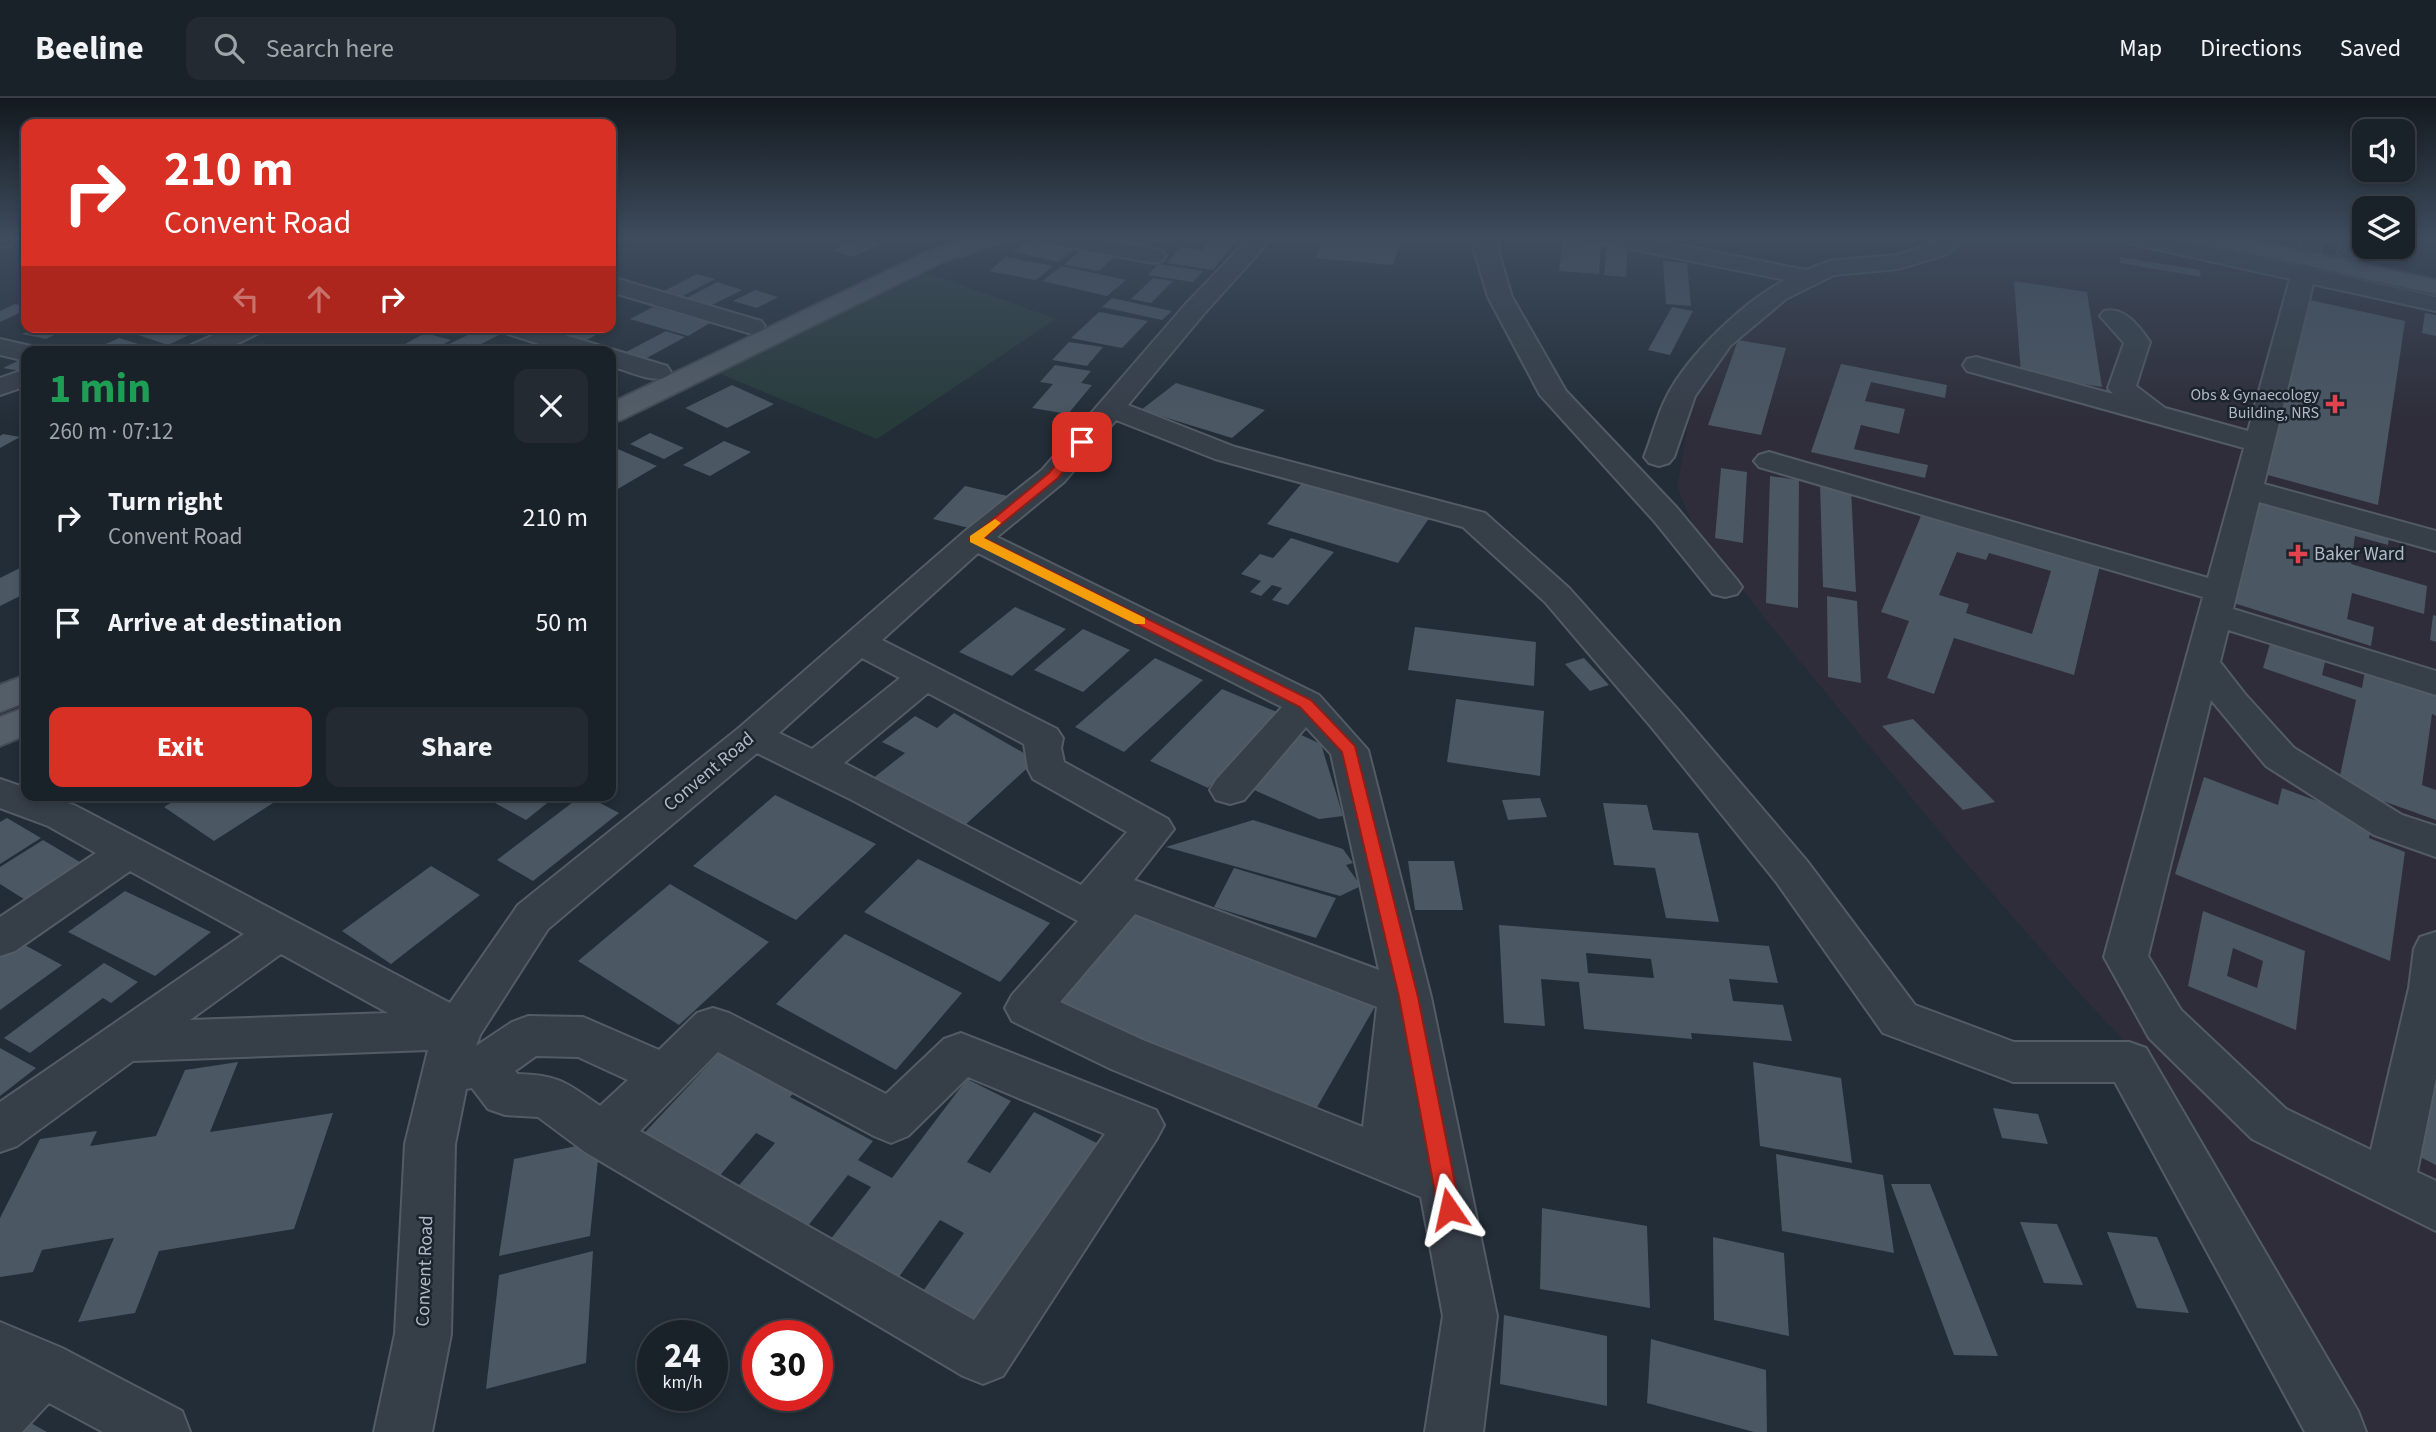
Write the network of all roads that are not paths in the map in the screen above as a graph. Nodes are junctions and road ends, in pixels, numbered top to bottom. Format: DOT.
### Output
graph roads {
  1 [pos="662,299"];
  2 [pos="805,299"];
  3 [pos="848,299"];
  4 [pos="1205,299"];
  5 [pos="1501,299"];
  6 [pos="1771,299"];
  7 [pos="2296,299"];
  8 [pos="2113,316"];
  9 [pos="752,326"];
  10 [pos="239,333"];
  11 [pos="531,333"];
  12 [pos="211,346"];
  13 [pos="573,346"];
  14 [pos="0,347"];
  15 [pos="21,352"];
  16 [pos="616,359"];
  17 [pos="1976,365"];
  18 [pos="658,372"];
  19 [pos="21,379"];
  20 [pos="0,387"];
  21 [pos="616,393"];
  22 [pos="1111,408"];
  23 [pos="616,412"];
  24 [pos="2156,415"];
  25 [pos="2259,443"];
  26 [pos="1659,457"];
  27 [pos="1769,461"];
  28 [pos="2247,489"];
  29 [pos="975,539"];
  30 [pos="2436,541"];
  31 [pos="1725,587"];
  32 [pos="2219,603"];
  33 [pos="860,643"];
  34 [pos="2203,664"];
  35 [pos="925,676"];
  36 [pos="2436,682"];
  37 [pos="21,690"];
  38 [pos="0,701"];
  39 [pos="1306,704"];
  40 [pos="21,722"];
  41 [pos="0,733"];
  42 [pos="753,736"];
  43 [pos="816,766"];
  44 [pos="1230,790"];
  45 [pos="0,793"];
  46 [pos="21,801"];
  47 [pos="22,801"];
  48 [pos="2436,842"];
  49 [pos="128,852"];
  50 [pos="278,933"];
  51 [pos="0,939"];
  52 [pos="2436,948"];
  53 [pos="1404,996"];
  54 [pos="124,1042"];
  55 [pos="463,1055"];
  56 [pos="663,1074"];
  57 [pos="0,1130"];
  58 [pos="603,1136"];
  59 [pos="1385,1157"];
  60 [pos="1444,1182"];
  61 [pos="2389,1183"];
  62 [pos="2436,1207"];
  63 [pos="21,1359"];
  64 [pos="0,1413"];
  65 [pos="161,1432"];
  66 [pos="403,1432"];
  67 [pos="1454,1432"];
  68 [pos="2337,1432"];
  1 -- 9 [label="street"];
  2 -- 9 [label="main road"];
  3 -- 23 [label="main road"];
  4 -- 22 [label="street, Convent Road"];
  5 -- 31 [label="street"];
  6 -- 26 [label="street"];
  7 -- 25 [label="street"];
  8 -- 24 [label="street"];
  9 -- 18 [label="main road"];
  10 -- 12 [label="street"];
  11 -- 13 [label="street"];
  14 -- 15 [label="street"];
  16 -- 18 [label="street"];
  17 -- 24 [label="street"];
  18 -- 21 [label="main road"];
  19 -- 20 [label="street"];
  22 -- 29 [label="street, Convent Road"];
  22 -- 68 [label="street"];
  24 -- 25 [label="street"];
  25 -- 28 [label="street"];
  27 -- 32 [label="street"];
  28 -- 30 [label="street"];
  28 -- 32 [label="street"];
  29 -- 33 [label="street, Convent Road"];
  29 -- 39 [label="street"];
  32 -- 34 [label="street"];
  32 -- 36 [label="street"];
  33 -- 35 [label="street"];
  33 -- 42 [label="street, Convent Road"];
  34 -- 48 [label="street"];
  34 -- 61 [label="street"];
  35 -- 43 [label="street"];
  35 -- 43 [label="street"];
  37 -- 38 [label="main road"];
  39 -- 44 [label="street"];
  39 -- 53 [label="street"];
  40 -- 41 [label="main road"];
  42 -- 43 [label="street"];
  42 -- 55 [label="street, Convent Road"];
  45 -- 46 [label="street"];
  47 -- 49 [label="street"];
  49 -- 50 [label="street"];
  49 -- 51 [label="street"];
  50 -- 54 [label="street"];
  50 -- 55 [label="street"];
  52 -- 61 [label="street"];
  53 -- 59 [label="street"];
  53 -- 59 [label="street"];
  53 -- 60 [label="street"];
  54 -- 55 [label="street"];
  54 -- 57 [label="street"];
  55 -- 56 [label="street"];
  55 -- 58 [label="street"];
  55 -- 66 [label="street, Convent Road"];
  56 -- 58 [label="street"];
  56 -- 58 [label="street"];
  59 -- 60 [label="street"];
  60 -- 67 [label="street"];
  61 -- 62 [label="street"];
  63 -- 64 [label="street"];
  63 -- 65 [label="street"];
}
